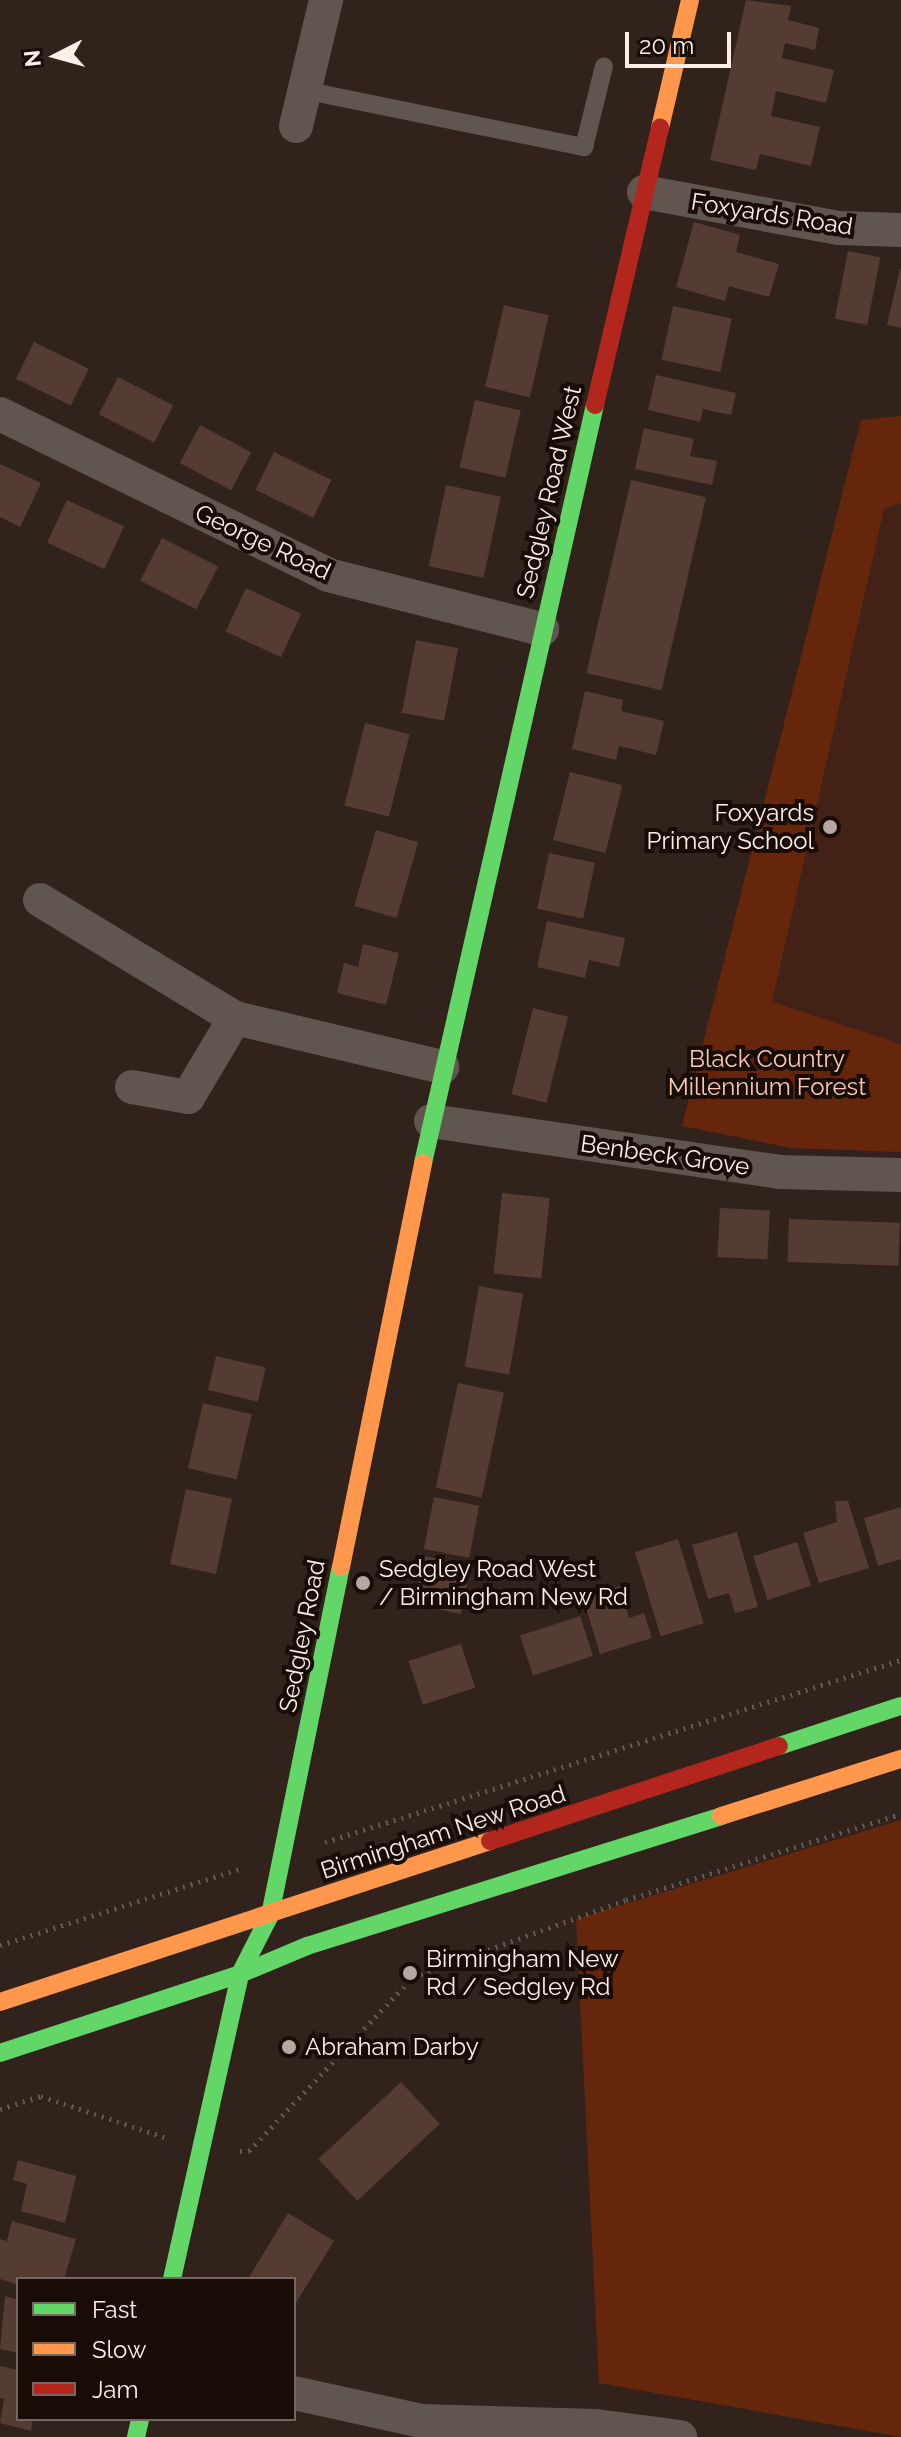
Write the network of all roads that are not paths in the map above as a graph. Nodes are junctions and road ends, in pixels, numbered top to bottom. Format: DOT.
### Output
graph roads {
  1 [pos="326,0"];
  2 [pos="690,0"];
  3 [pos="604,66"];
  4 [pos="308,91"];
  5 [pos="296,126"];
  6 [pos="644,192"];
  7 [pos="901,230"];
  8 [pos="0,414"];
  9 [pos="542,629"];
  10 [pos="40,900"];
  11 [pos="457,996"];
  12 [pos="235,1018"];
  13 [pos="442,1067"];
  14 [pos="132,1087"];
  15 [pos="431,1121"];
  16 [pos="901,1175"];
  17 [pos="901,1706"];
  18 [pos="901,1759"];
  19 [pos="270,1915"];
  20 [pos="240,1974"];
  21 [pos="0,2002"];
  22 [pos="0,2053"];
  23 [pos="172,2277"];
  24 [pos="296,2393"];
  25 [pos="594,2432"];
  26 [pos="680,2437"];
  1 -- 4 [label="street"];
  2 -- 6 [label="main road, Sedgley Road West"];
  3 -- 4 [label="lane"];
  4 -- 5 [label="street"];
  6 -- 7 [label="street, Foxyards Road"];
  6 -- 9 [label="main road, Sedgley Road West"];
  8 -- 9 [label="street, George Road"];
  9 -- 11 [label="main road, Sedgley Road West"];
  10 -- 12 [label="street"];
  11 -- 13 [label="main road, Sedgley Road"];
  12 -- 13 [label="street"];
  12 -- 14 [label="street"];
  13 -- 15 [label="main road, Sedgley Road"];
  15 -- 16 [label="street, Benbeck Grove"];
  15 -- 19 [label="main road, Sedgley Road"];
  17 -- 19 [label="main road, Birmingham New Road"];
  18 -- 20 [label="main road"];
  19 -- 20 [label="main road, Sedgley Road"];
  19 -- 21 [label="main road, Birmingham New Road"];
  20 -- 22 [label="main road"];
  20 -- 23 [label="main road, Sedgley Road"];
  24 -- 25 [label="street"];
  25 -- 26 [label="street"];
}
